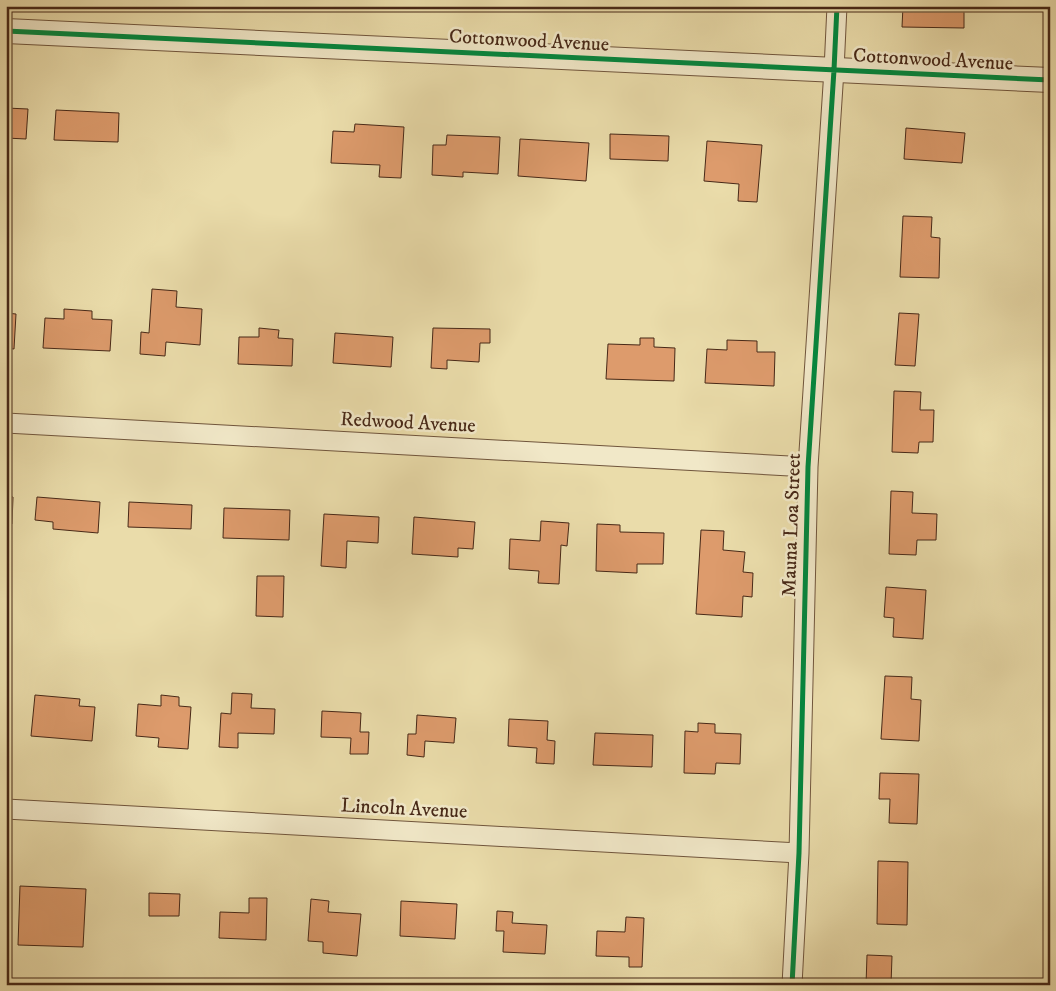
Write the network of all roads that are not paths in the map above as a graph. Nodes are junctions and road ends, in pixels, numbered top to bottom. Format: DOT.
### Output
graph roads {
  1 [pos="837,6"];
  2 [pos="6,31"];
  3 [pos="834,70"];
  4 [pos="1050,80"];
  5 [pos="6,423"];
  6 [pos="808,467"];
  7 [pos="6,810"];
  8 [pos="799,853"];
  9 [pos="792,985"];
  1 -- 3 [label="street, Mauna Loa Street"];
  2 -- 3 [label="street, Cottonwood Avenue"];
  3 -- 4 [label="street, Cottonwood Avenue"];
  3 -- 6 [label="street, Mauna Loa Street"];
  5 -- 6 [label="street, Redwood Avenue"];
  6 -- 8 [label="street, Mauna Loa Street"];
  7 -- 8 [label="street, Lincoln Avenue"];
  8 -- 9 [label="street, Mauna Loa Street"];
}
